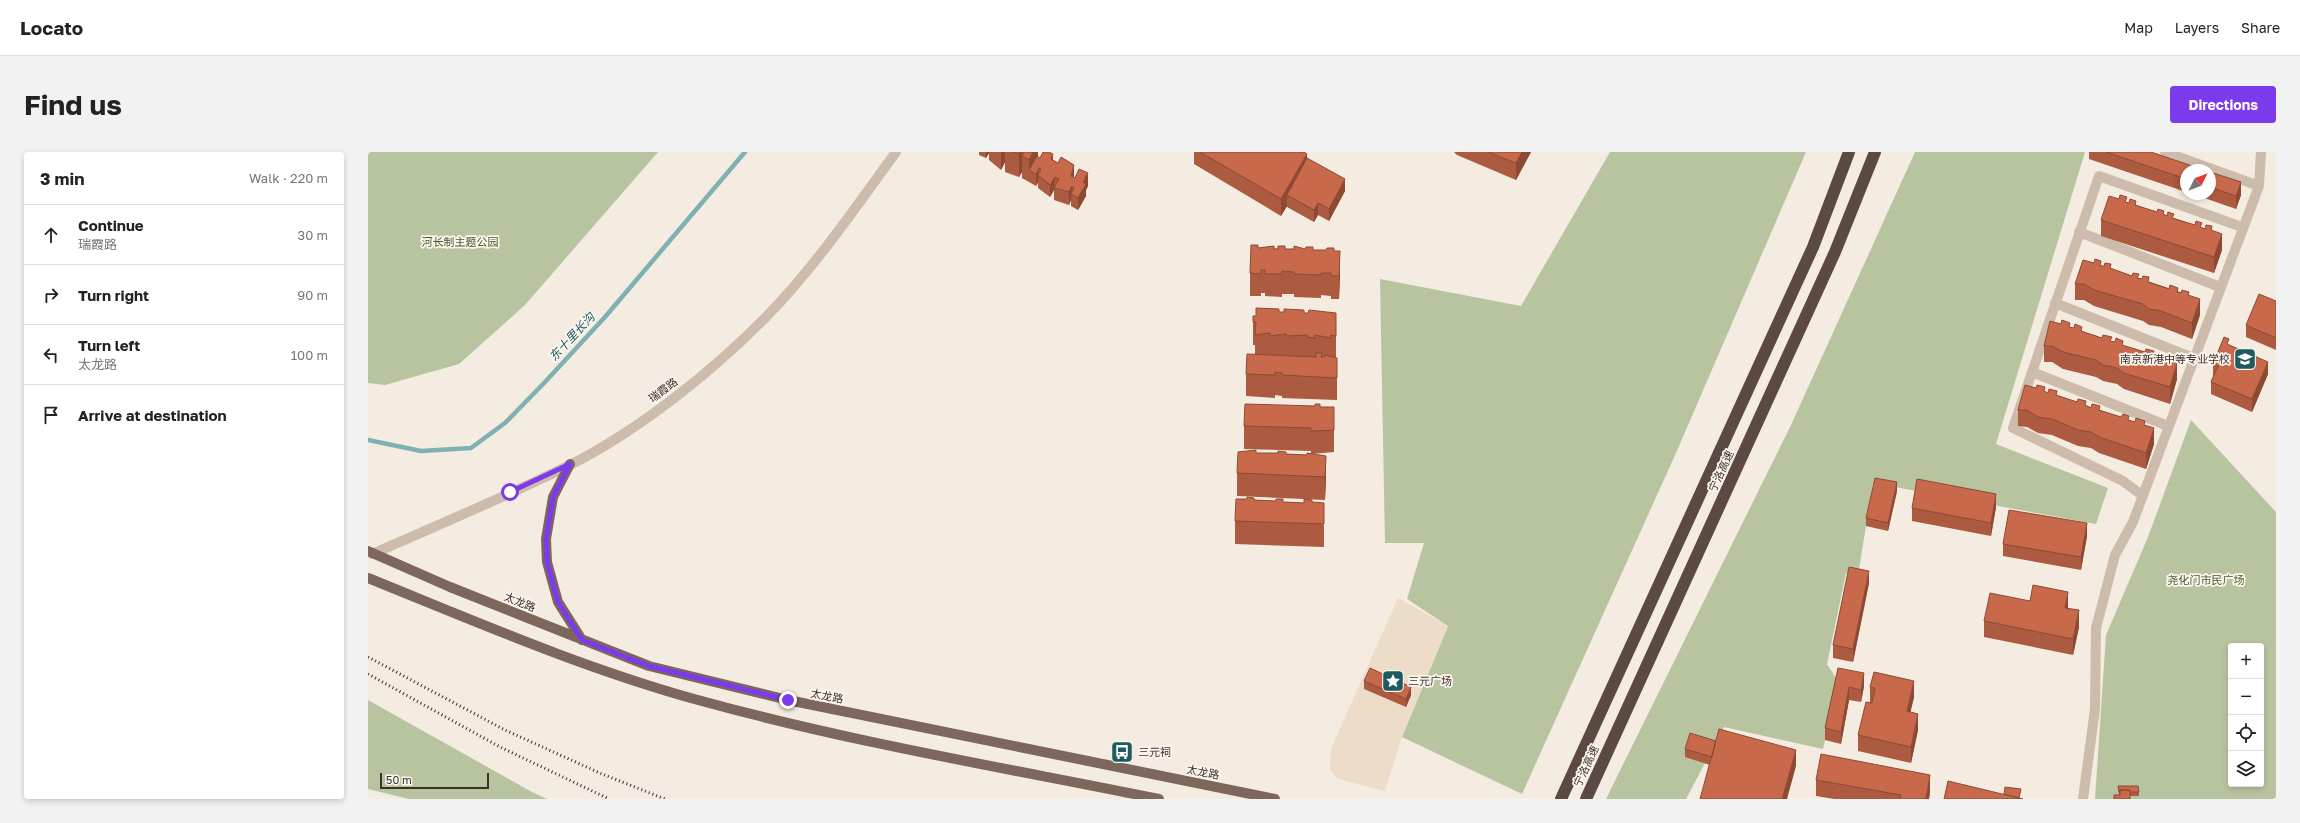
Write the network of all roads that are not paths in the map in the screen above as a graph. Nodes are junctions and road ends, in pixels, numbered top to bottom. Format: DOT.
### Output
graph roads {
  1 [pos="896,152"];
  2 [pos="1849,152"];
  3 [pos="1875,152"];
  4 [pos="2165,152"];
  5 [pos="2261,152"];
  6 [pos="2259,186"];
  7 [pos="2242,227"];
  8 [pos="2079,232"];
  9 [pos="2220,287"];
  10 [pos="2056,303"];
  11 [pos="2194,358"];
  12 [pos="2032,372"];
  13 [pos="2168,426"];
  14 [pos="570,464"];
  15 [pos="2143,496"];
  16 [pos="369,553"];
  17 [pos="368,578"];
  18 [pos="582,640"];
  19 [pos="1159,799"];
  20 [pos="1275,799"];
  21 [pos="1561,799"];
  22 [pos="1586,799"];
  23 [pos="2083,799"];
  1 -- 14 [label="street, 瑞霞路"];
  2 -- 21 [label="highway, 宁洛高速"];
  3 -- 22 [label="highway, 宁洛高速"];
  4 -- 6 [label="street"];
  5 -- 6 [label="street"];
  6 -- 7 [label="street"];
  7 -- 8 [label="street"];
  7 -- 9 [label="street"];
  8 -- 9 [label="street"];
  8 -- 10 [label="street"];
  9 -- 11 [label="street"];
  10 -- 11 [label="street"];
  10 -- 12 [label="street"];
  11 -- 13 [label="street"];
  12 -- 13 [label="street"];
  12 -- 15 [label="street"];
  13 -- 15 [label="street"];
  14 -- 16 [label="street, 瑞霞路"];
  14 -- 18 [label="main road"];
  15 -- 23 [label="street"];
  16 -- 18 [label="main road, 太龙路"];
  17 -- 19 [label="main road"];
  18 -- 20 [label="main road, 太龙路"];
}
